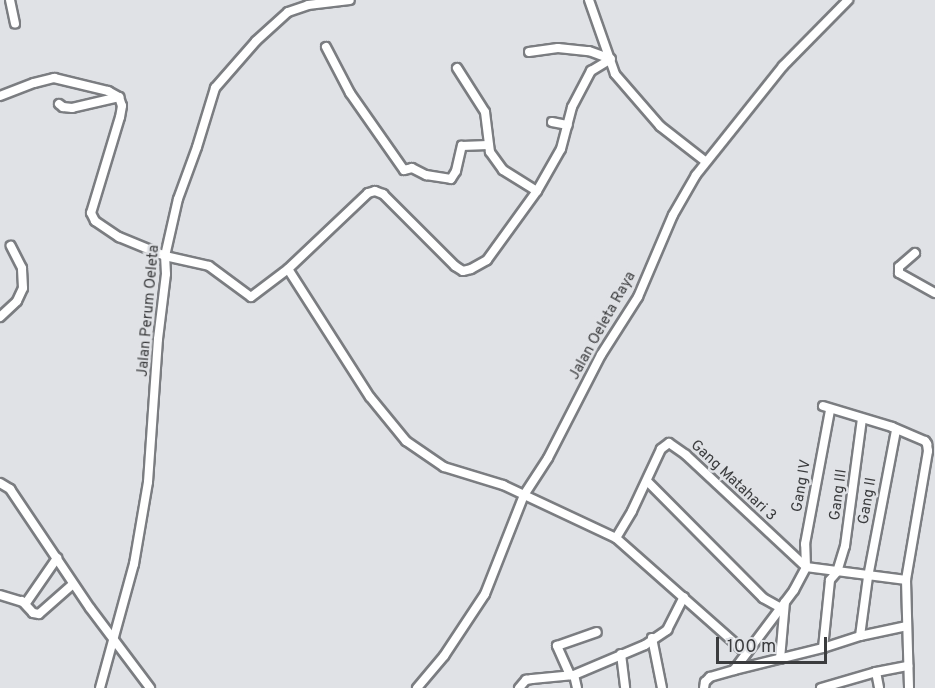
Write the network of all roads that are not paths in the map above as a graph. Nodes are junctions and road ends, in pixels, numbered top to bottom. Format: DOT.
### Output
graph roads {
  1 [pos="10,0"];
  2 [pos="350,0"];
  3 [pos="589,0"];
  4 [pos="848,0"];
  5 [pos="15,23"];
  6 [pos="326,47"];
  7 [pos="529,52"];
  8 [pos="611,59"];
  9 [pos="457,68"];
  10 [pos="0,96"];
  11 [pos="119,97"];
  12 [pos="59,104"];
  13 [pos="552,122"];
  14 [pos="568,125"];
  15 [pos="488,145"];
  16 [pos="706,162"];
  17 [pos="537,191"];
  18 [pos="11,246"];
  19 [pos="915,253"];
  20 [pos="165,256"];
  21 [pos="288,269"];
  22 [pos="935,293"];
  23 [pos="0,317"];
  24 [pos="862,419"];
  25 [pos="896,430"];
  26 [pos="647,481"];
  27 [pos="0,483"];
  28 [pos="524,495"];
  29 [pos="616,538"];
  30 [pos="57,558"];
  31 [pos="806,567"];
  32 [pos="837,572"];
  33 [pos="868,577"];
  34 [pos="906,580"];
  35 [pos="73,584"];
  36 [pos="0,595"];
  37 [pos="684,597"];
  38 [pos="22,601"];
  39 [pos="782,604"];
  40 [pos="907,626"];
  41 [pos="597,632"];
  42 [pos="112,635"];
  43 [pos="860,636"];
  44 [pos="652,638"];
  45 [pos="823,648"];
  46 [pos="746,653"];
  47 [pos="621,654"];
  48 [pos="780,659"];
  49 [pos="908,666"];
  50 [pos="734,670"];
  51 [pos="876,672"];
  52 [pos="572,675"];
  53 [pos="843,685"];
  54 [pos="100,688"];
  55 [pos="150,688"];
  56 [pos="417,688"];
  57 [pos="519,688"];
  58 [pos="576,688"];
  59 [pos="625,688"];
  60 [pos="662,688"];
  61 [pos="705,688"];
  62 [pos="821,688"];
  63 [pos="879,688"];
  64 [pos="909,688"];
  1 -- 5 [label="street"];
  2 -- 20 [label="street, Jalan Perum Oeleta"];
  3 -- 8 [label="street"];
  4 -- 16 [label="street, Jalan Oeleta Raya"];
  6 -- 15 [label="street"];
  7 -- 8 [label="street"];
  8 -- 14 [label="street"];
  8 -- 16 [label="street"];
  9 -- 15 [label="street"];
  10 -- 11 [label="street"];
  11 -- 12 [label="street"];
  11 -- 20 [label="street"];
  13 -- 14 [label="street"];
  14 -- 17 [label="street"];
  15 -- 17 [label="street"];
  16 -- 28 [label="street, Jalan Oeleta Raya"];
  17 -- 21 [label="street"];
  18 -- 23 [label="street"];
  19 -- 22 [label="street"];
  20 -- 21 [label="street"];
  20 -- 42 [label="street, Jalan Perum Oeleta"];
  21 -- 28 [label="street"];
  24 -- 25 [label="street"];
  24 -- 31 [label="street, Gang IV"];
  24 -- 32 [label="street, Gang III"];
  25 -- 33 [label="street, Gang II"];
  25 -- 34 [label="street"];
  26 -- 29 [label="street, Gang Matahari 3"];
  26 -- 31 [label="street, Gang Matahari 3"];
  26 -- 39 [label="street"];
  27 -- 30 [label="street"];
  28 -- 29 [label="street"];
  28 -- 56 [label="street, Jalan Oeleta Raya"];
  29 -- 37 [label="street"];
  30 -- 35 [label="street"];
  30 -- 38 [label="street"];
  31 -- 32 [label="street"];
  31 -- 39 [label="street"];
  32 -- 33 [label="street"];
  32 -- 45 [label="street, Gang III"];
  33 -- 34 [label="street"];
  33 -- 43 [label="street, Gang II"];
  34 -- 40 [label="street"];
  35 -- 38 [label="street"];
  35 -- 42 [label="street"];
  36 -- 38 [label="street"];
  37 -- 44 [label="street"];
  37 -- 46 [label="street"];
  39 -- 46 [label="street"];
  39 -- 48 [label="street"];
  40 -- 43 [label="street"];
  40 -- 49 [label="street"];
  41 -- 52 [label="street"];
  42 -- 54 [label="street, Jalan Perum Oeleta"];
  42 -- 55 [label="street"];
  43 -- 45 [label="street"];
  44 -- 47 [label="street"];
  44 -- 60 [label="street"];
  45 -- 48 [label="street"];
  46 -- 50 [label="street"];
  47 -- 52 [label="street"];
  47 -- 59 [label="street"];
  48 -- 50 [label="street"];
  49 -- 51 [label="street"];
  49 -- 64 [label="street"];
  50 -- 61 [label="street"];
  51 -- 53 [label="street"];
  51 -- 63 [label="street"];
  52 -- 57 [label="street"];
  52 -- 58 [label="street"];
  53 -- 62 [label="street"];
}
